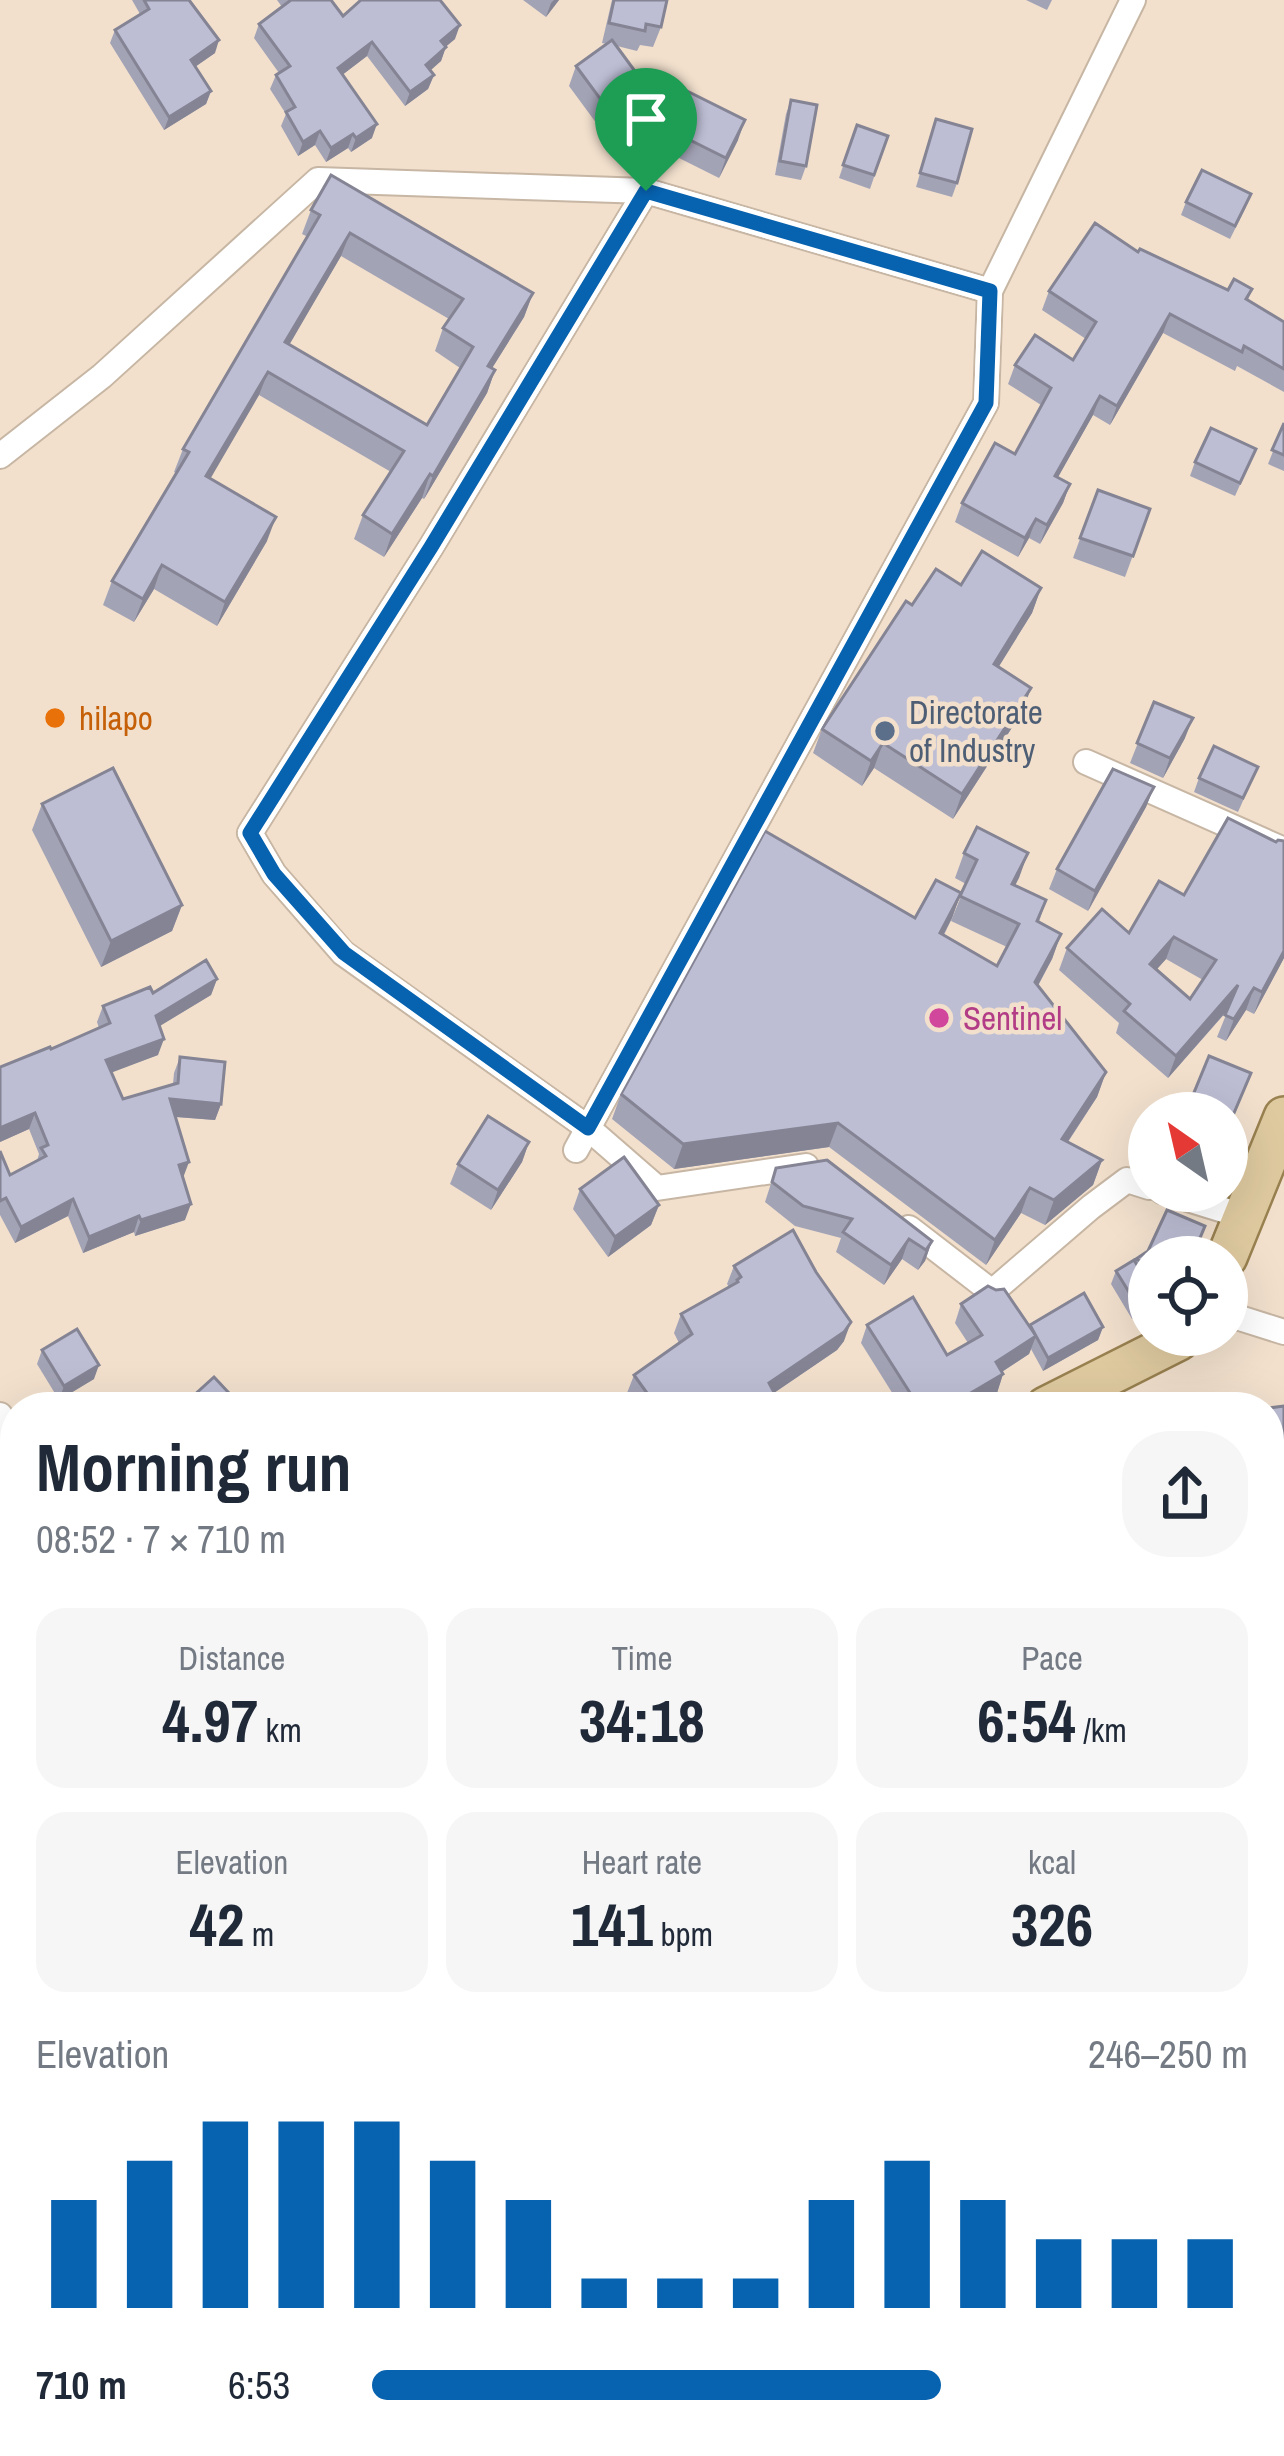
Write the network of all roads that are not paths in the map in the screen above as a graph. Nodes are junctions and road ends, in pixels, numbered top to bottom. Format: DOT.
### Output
graph roads {
  1 [pos="1133,0"];
  2 [pos="646,191"];
  3 [pos="990,291"];
  4 [pos="0,456"];
  5 [pos="1086,762"];
  6 [pos="1284,850"];
  7 [pos="1284,1117"];
  8 [pos="582,1139"];
  9 [pos="824,1163"];
  10 [pos="1128,1180"];
  11 [pos="1230,1212"];
  12 [pos="1243,1216"];
  13 [pos="899,1220"];
  14 [pos="1235,1236"];
  15 [pos="1248,1320"];
  16 [pos="1284,1332"];
  17 [pos="1147,1356"];
  18 [pos="1076,1392"];
  1 -- 3 [label="street"];
  2 -- 3 [label="street"];
  2 -- 4 [label="street"];
  2 -- 8 [label="street"];
  3 -- 8 [label="street"];
  5 -- 6 [label="street"];
  7 -- 12 [label="main road"];
  8 -- 9 [label="street"];
  10 -- 13 [label="street"];
  11 -- 12 [label="street"];
  12 -- 14 [label="main road"];
  15 -- 16 [label="street"];
  17 -- 18 [label="main road"];
}
